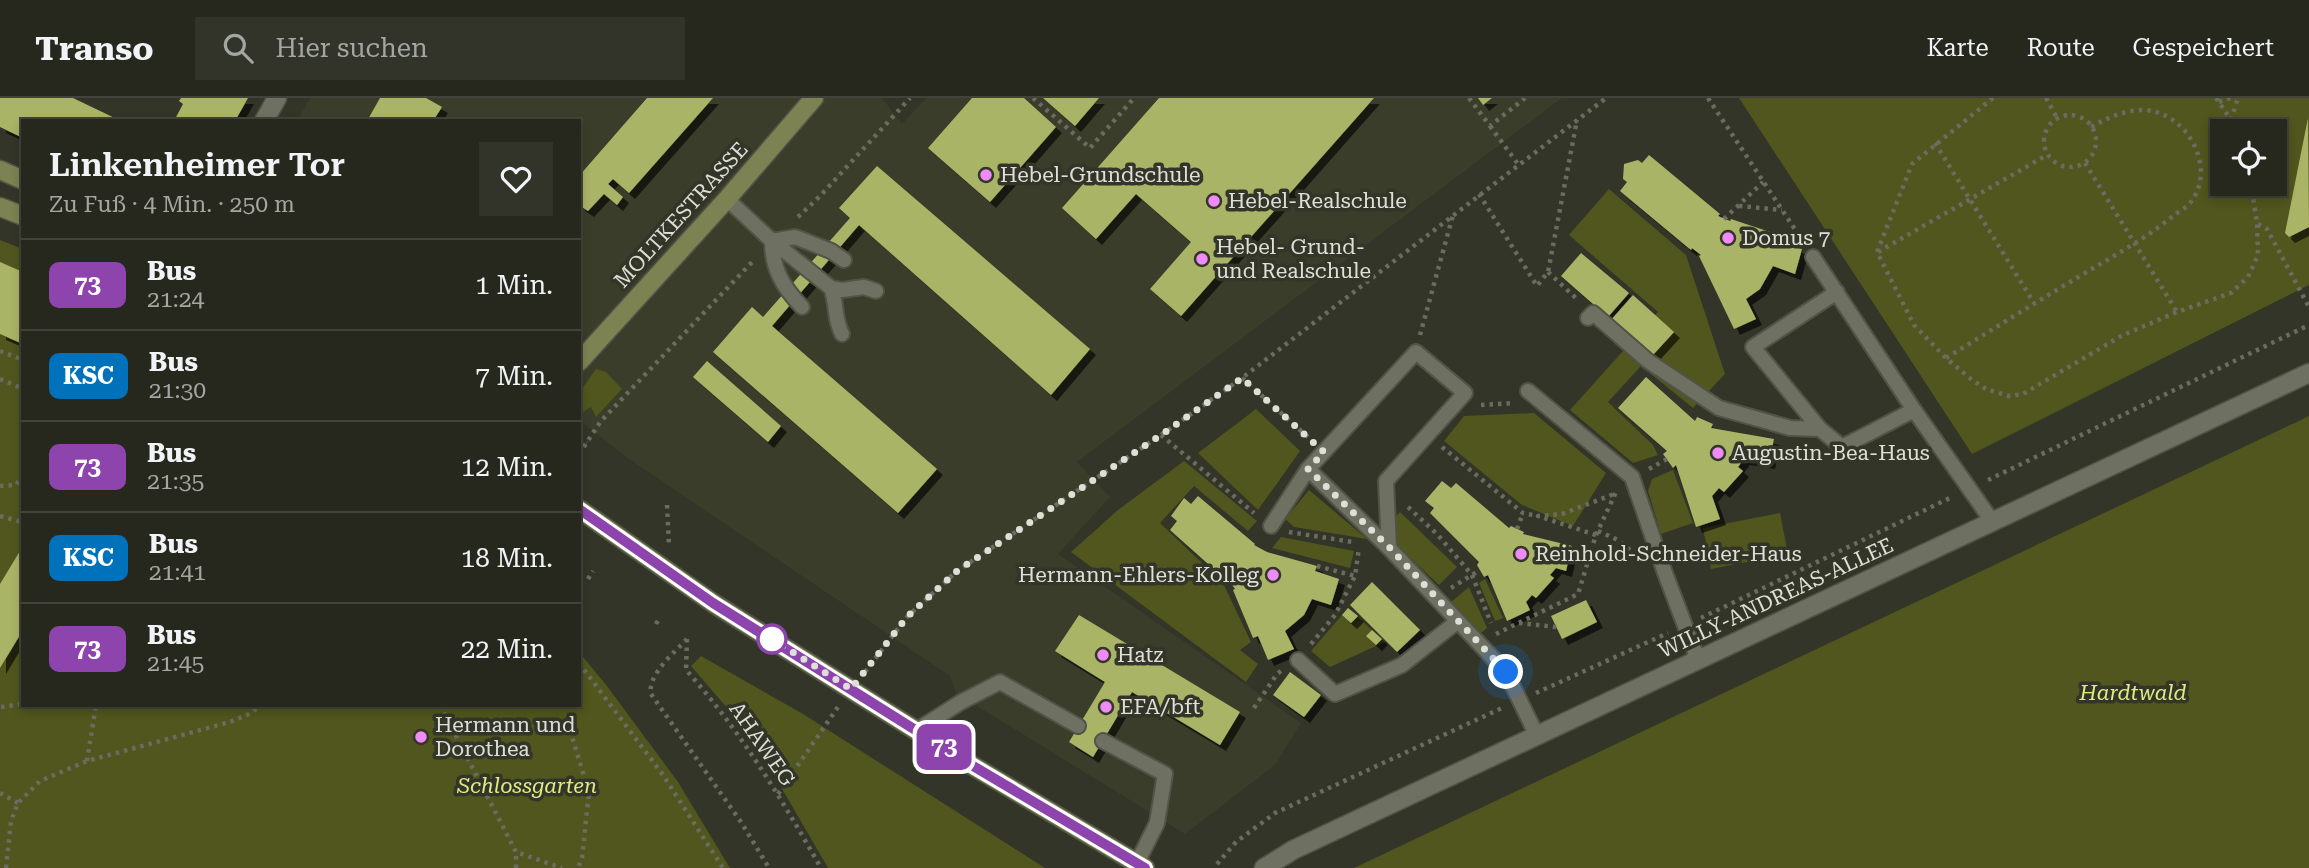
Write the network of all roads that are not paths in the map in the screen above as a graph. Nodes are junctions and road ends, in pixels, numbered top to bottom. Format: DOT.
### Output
graph roads {
  1 [pos="277,98"];
  2 [pos="814,98"];
  3 [pos="265,119"];
  4 [pos="0,170"];
  5 [pos="21,179"];
  6 [pos="727,199"];
  7 [pos="0,207"];
  8 [pos="21,215"];
  9 [pos="772,241"];
  10 [pos="1813,257"];
  11 [pos="844,260"];
  12 [pos="831,288"];
  13 [pos="876,291"];
  14 [pos="1837,292"];
  15 [pos="802,307"];
  16 [pos="1590,316"];
  17 [pos="842,334"];
  18 [pos="581,360"];
  19 [pos="2309,373"];
  20 [pos="1528,391"];
  21 [pos="1914,410"];
  22 [pos="1821,429"];
  23 [pos="1308,469"];
  24 [pos="581,510"];
  25 [pos="1992,521"];
  26 [pos="1271,526"];
  27 [pos="1390,548"];
  28 [pos="1458,621"];
  29 [pos="1298,660"];
  30 [pos="1698,660"];
  31 [pos="1078,726"];
  32 [pos="917,730"];
  33 [pos="1537,736"];
  34 [pos="1103,741"];
  35 [pos="1141,865"];
  36 [pos="1264,868"];
  1 -- 3 [label="street"];
  2 -- 6 [label="main road, MOLTKESTRASSE"];
  4 -- 5 [label="main road"];
  6 -- 9 [label="lane"];
  6 -- 18 [label="main road, MOLTKESTRASSE"];
  7 -- 8 [label="main road"];
  9 -- 11 [label="lane"];
  9 -- 12 [label="lane"];
  9 -- 15 [label="lane"];
  10 -- 14 [label="lane"];
  12 -- 13 [label="lane"];
  12 -- 17 [label="lane"];
  14 -- 21 [label="lane"];
  14 -- 22 [label="lane"];
  16 -- 22 [label="lane"];
  19 -- 25 [label="street, WILLY-ANDREAS-ALLEE"];
  20 -- 30 [label="lane"];
  21 -- 22 [label="lane"];
  21 -- 25 [label="lane"];
  23 -- 26 [label="lane"];
  23 -- 27 [label="lane"];
  23 -- 27 [label="lane"];
  24 -- 32 [label="main road"];
  25 -- 30 [label="street, WILLY-ANDREAS-ALLEE"];
  27 -- 28 [label="lane"];
  28 -- 29 [label="lane"];
  28 -- 33 [label="lane"];
  30 -- 33 [label="street, WILLY-ANDREAS-ALLEE"];
  31 -- 32 [label="lane"];
  32 -- 35 [label="main road"];
  33 -- 36 [label="street, WILLY-ANDREAS-ALLEE"];
  34 -- 35 [label="lane"];
}
